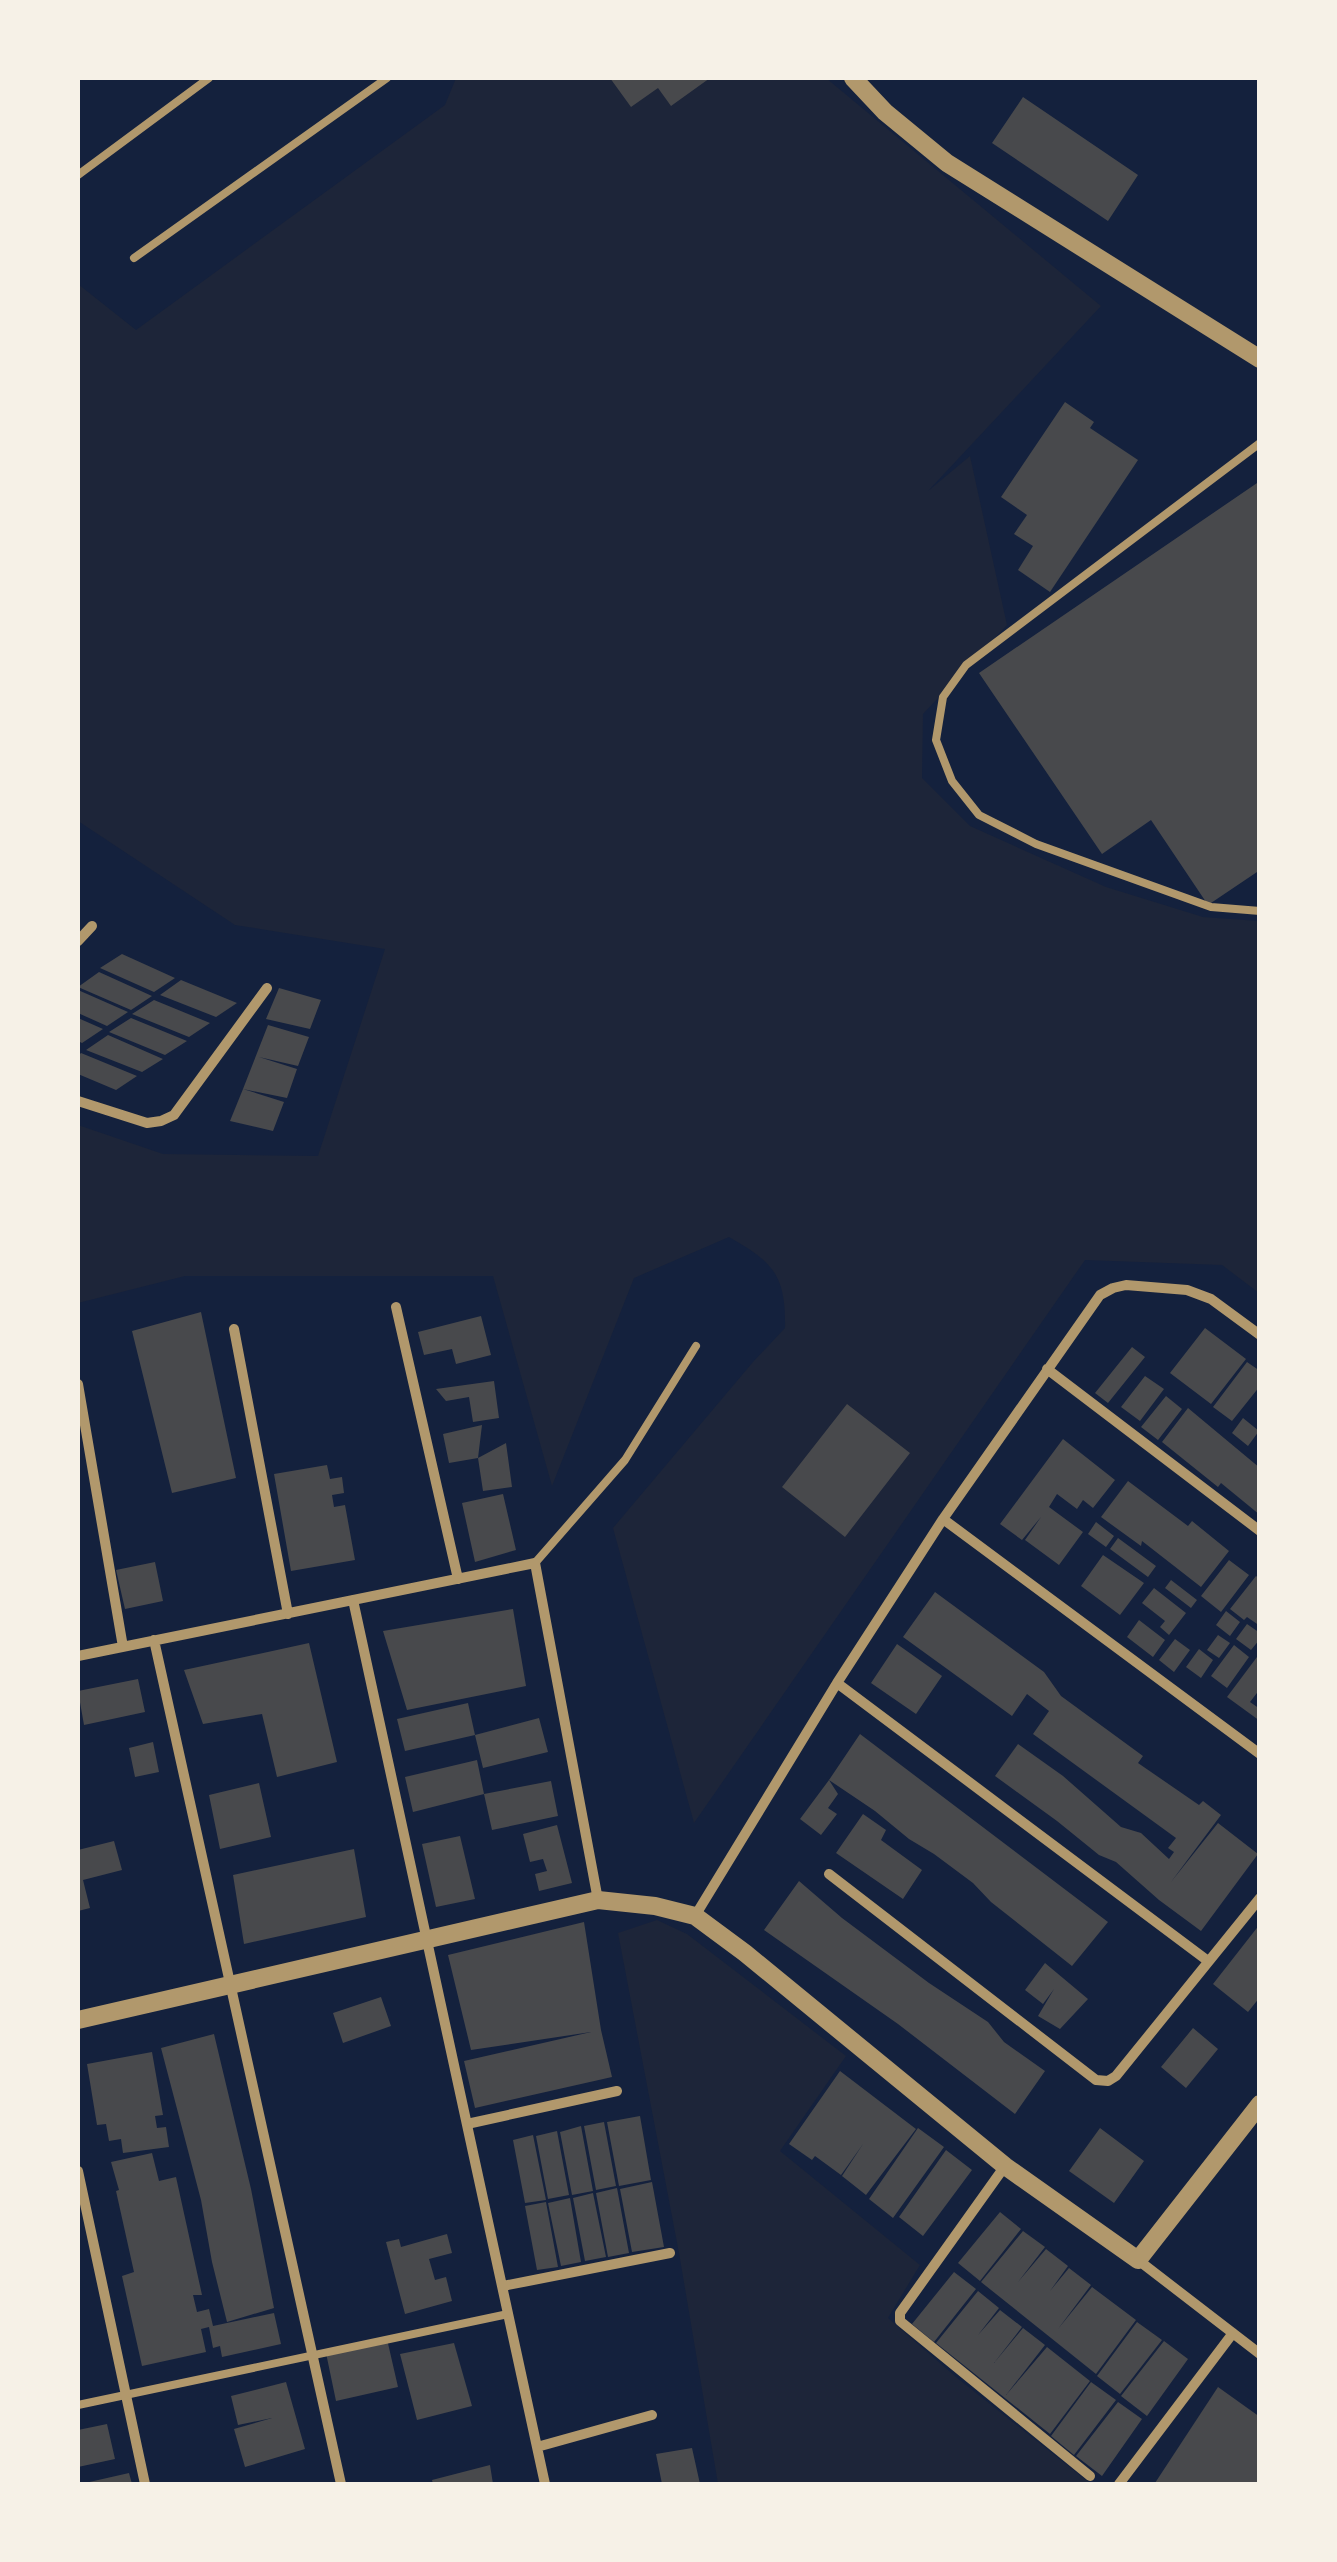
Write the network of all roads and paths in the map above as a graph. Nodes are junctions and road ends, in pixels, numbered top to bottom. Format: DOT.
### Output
graph roads {
  1 [pos="209,78"];
  2 [pos="387,78"];
  3 [pos="852,78"];
  4 [pos="78,175"];
  5 [pos="134,258"];
  6 [pos="1260,359"];
  7 [pos="1260,443"];
  8 [pos="1260,911"];
  9 [pos="92,926"];
  10 [pos="78,941"];
  11 [pos="266,988"];
  12 [pos="78,1101"];
  13 [pos="396,1307"];
  14 [pos="234,1328"];
  15 [pos="1260,1335"];
  16 [pos="696,1346"];
  17 [pos="1047,1368"];
  18 [pos="78,1384"];
  19 [pos="943,1518"];
  20 [pos="1260,1531"];
  21 [pos="535,1563"];
  22 [pos="458,1579"];
  23 [pos="353,1600"];
  24 [pos="288,1614"];
  25 [pos="154,1640"];
  26 [pos="124,1647"];
  27 [pos="78,1656"];
  28 [pos="837,1682"];
  29 [pos="1260,1754"];
  30 [pos="830,1874"];
  31 [pos="1260,1898"];
  32 [pos="598,1900"];
  33 [pos="694,1916"];
  34 [pos="427,1939"];
  35 [pos="1208,1961"];
  36 [pos="229,1984"];
  37 [pos="78,2020"];
  38 [pos="616,2092"];
  39 [pos="1260,2104"];
  40 [pos="467,2124"];
  41 [pos="1005,2166"];
  42 [pos="78,2170"];
  43 [pos="670,2252"];
  44 [pos="1138,2260"];
  45 [pos="503,2286"];
  46 [pos="508,2314"];
  47 [pos="1233,2333"];
  48 [pos="313,2354"];
  49 [pos="1260,2354"];
  50 [pos="126,2394"];
  51 [pos="78,2405"];
  52 [pos="652,2414"];
  53 [pos="537,2447"];
  54 [pos="1090,2476"];
  55 [pos="145,2484"];
  56 [pos="341,2484"];
  57 [pos="546,2484"];
  58 [pos="1119,2484"];
  1 -- 4 [label="lane"];
  2 -- 5 [label="lane"];
  3 -- 6 [label="street"];
  7 -- 8 [label="lane"];
  9 -- 10 [label="street"];
  11 -- 12 [label="street"];
  13 -- 22 [label="street"];
  14 -- 24 [label="street"];
  15 -- 17 [label="street"];
  16 -- 21 [label="lane"];
  17 -- 19 [label="street"];
  17 -- 20 [label="street"];
  18 -- 26 [label="street"];
  19 -- 28 [label="street"];
  19 -- 29 [label="street"];
  21 -- 22 [label="street"];
  21 -- 32 [label="street"];
  22 -- 23 [label="street"];
  23 -- 24 [label="street"];
  23 -- 34 [label="street"];
  24 -- 25 [label="street"];
  25 -- 26 [label="street"];
  25 -- 36 [label="street"];
  26 -- 27 [label="street"];
  28 -- 33 [label="street"];
  28 -- 35 [label="street"];
  30 -- 35 [label="street"];
  31 -- 35 [label="street"];
  32 -- 33 [label="street"];
  32 -- 34 [label="street"];
  33 -- 41 [label="street"];
  34 -- 36 [label="street"];
  34 -- 40 [label="street"];
  36 -- 37 [label="street"];
  36 -- 48 [label="street"];
  38 -- 40 [label="street"];
  39 -- 44 [label="street"];
  40 -- 45 [label="street"];
  41 -- 44 [label="street"];
  41 -- 54 [label="street"];
  42 -- 50 [label="street"];
  43 -- 45 [label="street"];
  44 -- 47 [label="street"];
  45 -- 46 [label="street"];
  46 -- 48 [label="lane"];
  46 -- 53 [label="street"];
  47 -- 49 [label="street"];
  47 -- 58 [label="street"];
  48 -- 50 [label="lane"];
  48 -- 56 [label="street"];
  50 -- 51 [label="lane"];
  50 -- 55 [label="street"];
  52 -- 53 [label="street"];
  53 -- 57 [label="street"];
}
